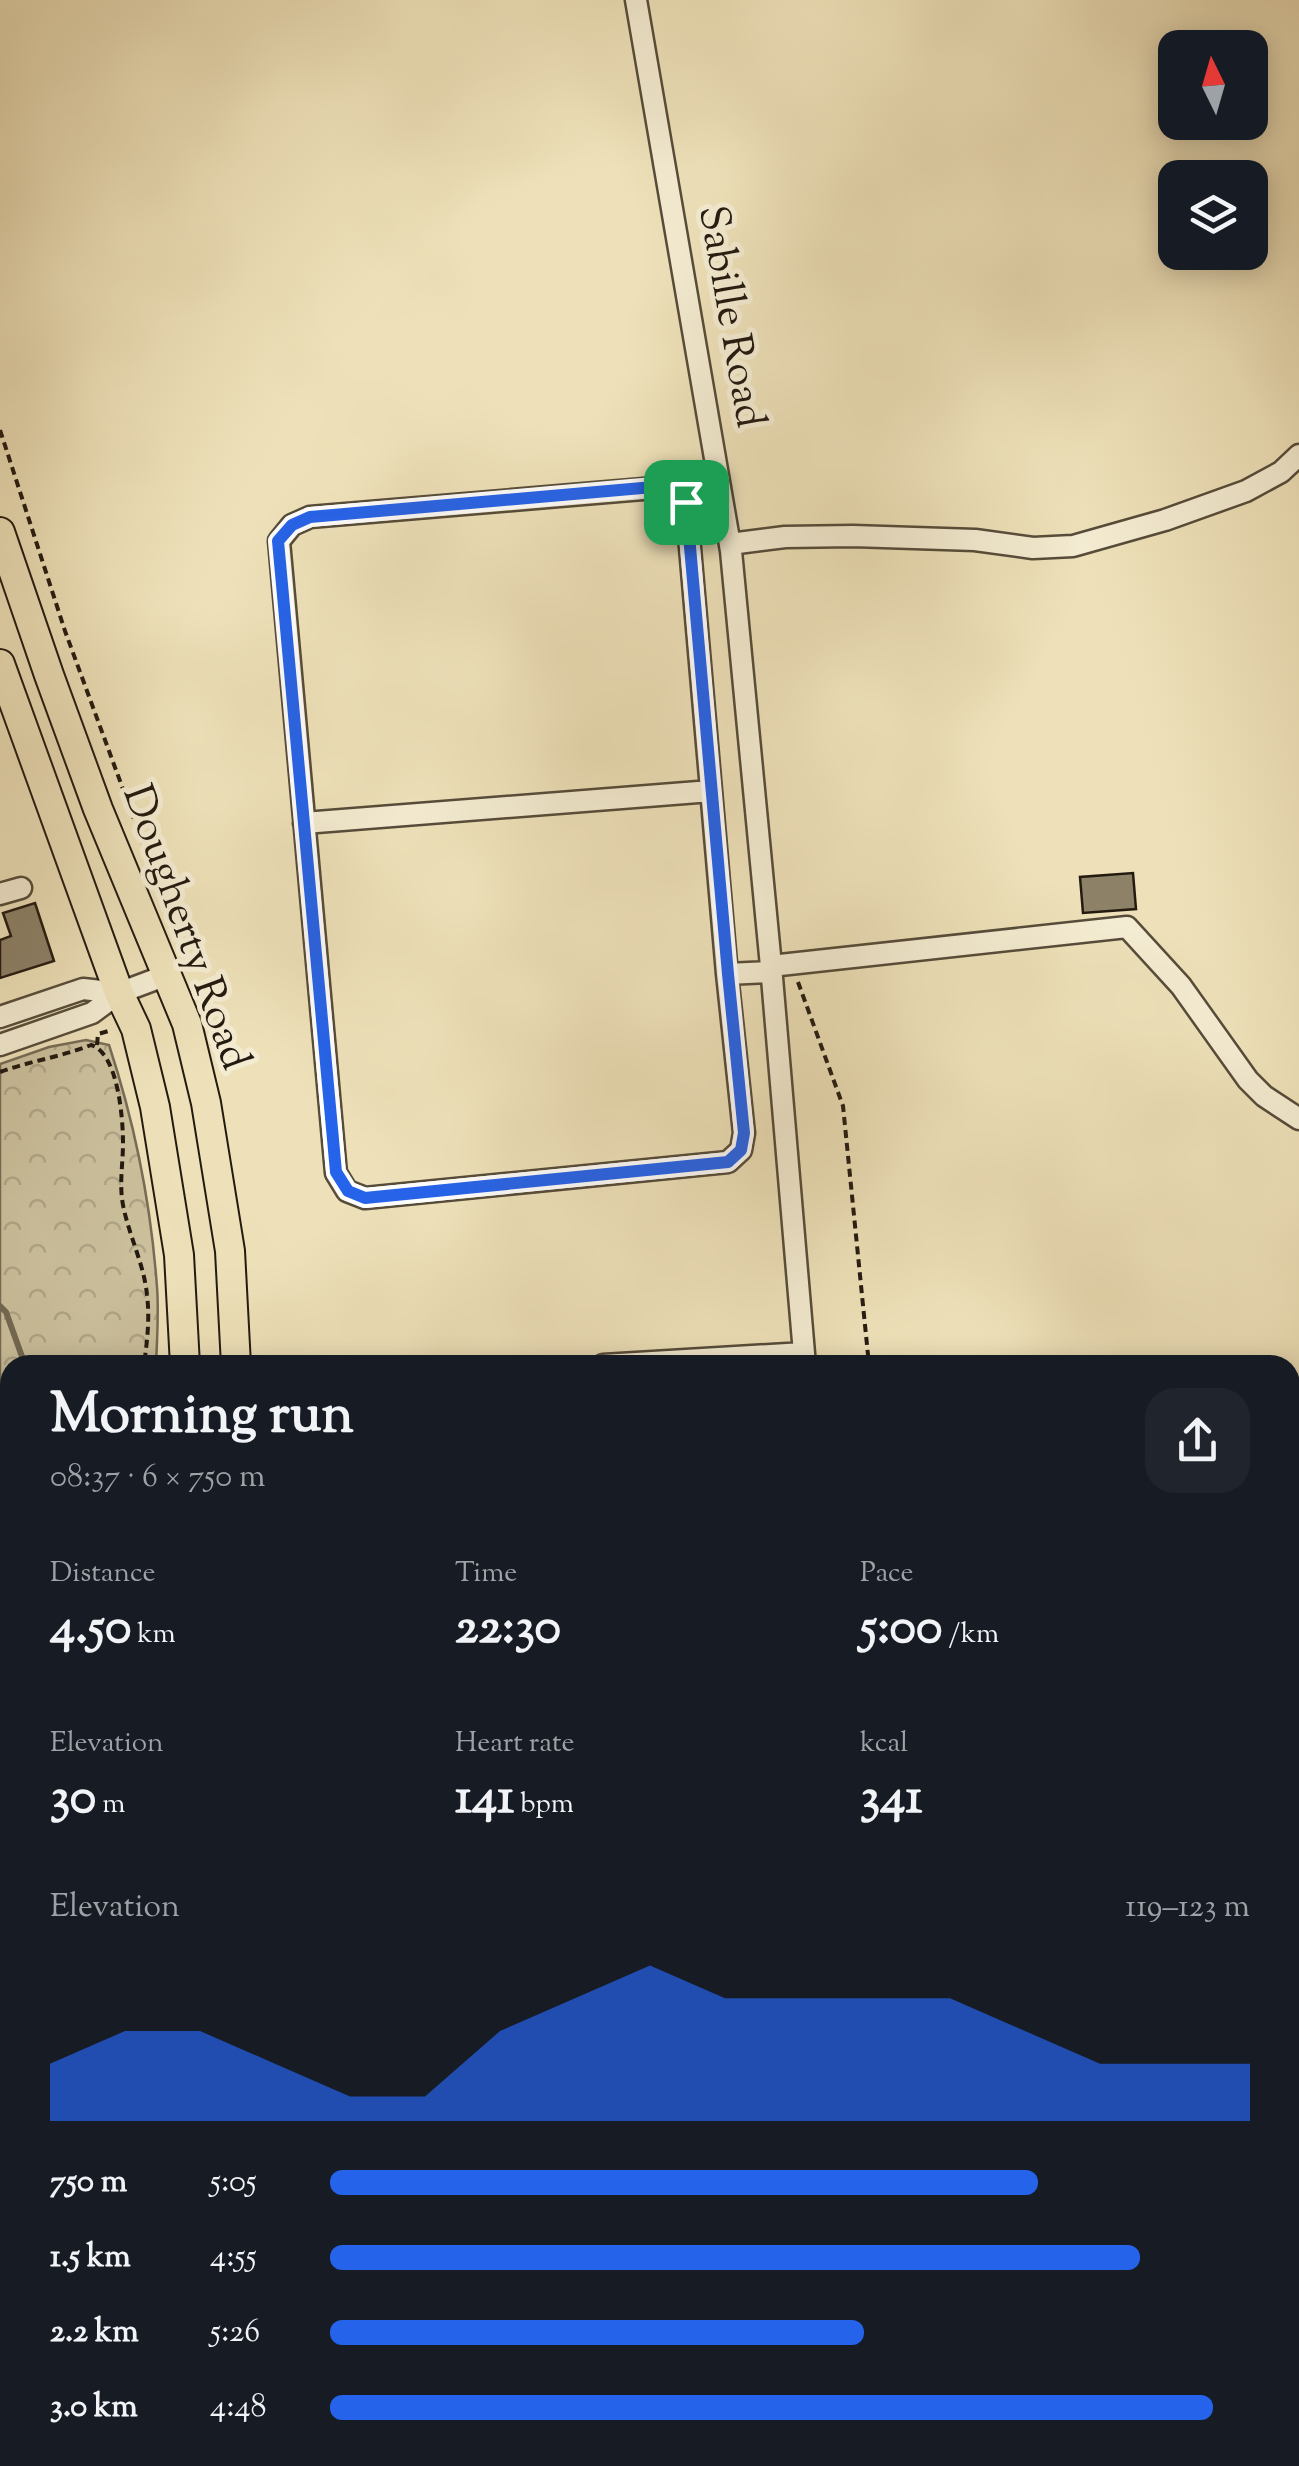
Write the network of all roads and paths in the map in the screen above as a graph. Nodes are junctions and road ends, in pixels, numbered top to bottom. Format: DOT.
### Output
graph roads {
  1 [pos="636,0"];
  2 [pos="0,430"];
  3 [pos="1299,456"];
  4 [pos="0,532"];
  5 [pos="730,544"];
  6 [pos="0,664"];
  7 [pos="712,791"];
  8 [pos="304,823"];
  9 [pos="175,931"];
  10 [pos="777,967"];
  11 [pos="728,974"];
  12 [pos="167,976"];
  13 [pos="119,993"];
  14 [pos="0,1017"];
  15 [pos="98,1034"];
  16 [pos="0,1045"];
  17 [pos="97,1046"];
  18 [pos="0,1072"];
  19 [pos="1299,1120"];
  20 [pos="145,1355"];
  21 [pos="185,1355"];
  22 [pos="235,1355"];
  23 [pos="804,1355"];
  24 [pos="868,1355"];
  1 -- 5 [label="street, Sabille Road"];
  2 -- 9 [label="path"];
  3 -- 5 [label="street"];
  4 -- 12 [label="main road, Dougherty Road"];
  5 -- 10 [label="street, Sabille Road"];
  6 -- 13 [label="main road, Dougherty Road"];
  7 -- 8 [label="street"];
  7 -- 8 [label="street"];
  7 -- 11 [label="street"];
  8 -- 11 [label="street"];
  10 -- 11 [label="street"];
  10 -- 19 [label="street"];
  10 -- 23 [label="street, Sabille Road"];
  10 -- 24 [label="path"];
  12 -- 13 [label="street"];
  12 -- 22 [label="main road, Dougherty Road"];
  13 -- 14 [label="street"];
  13 -- 16 [label="street"];
  13 -- 21 [label="main road, Dougherty Road"];
  15 -- 17 [label="path"];
  17 -- 18 [label="path"];
  17 -- 20 [label="path"];
}
